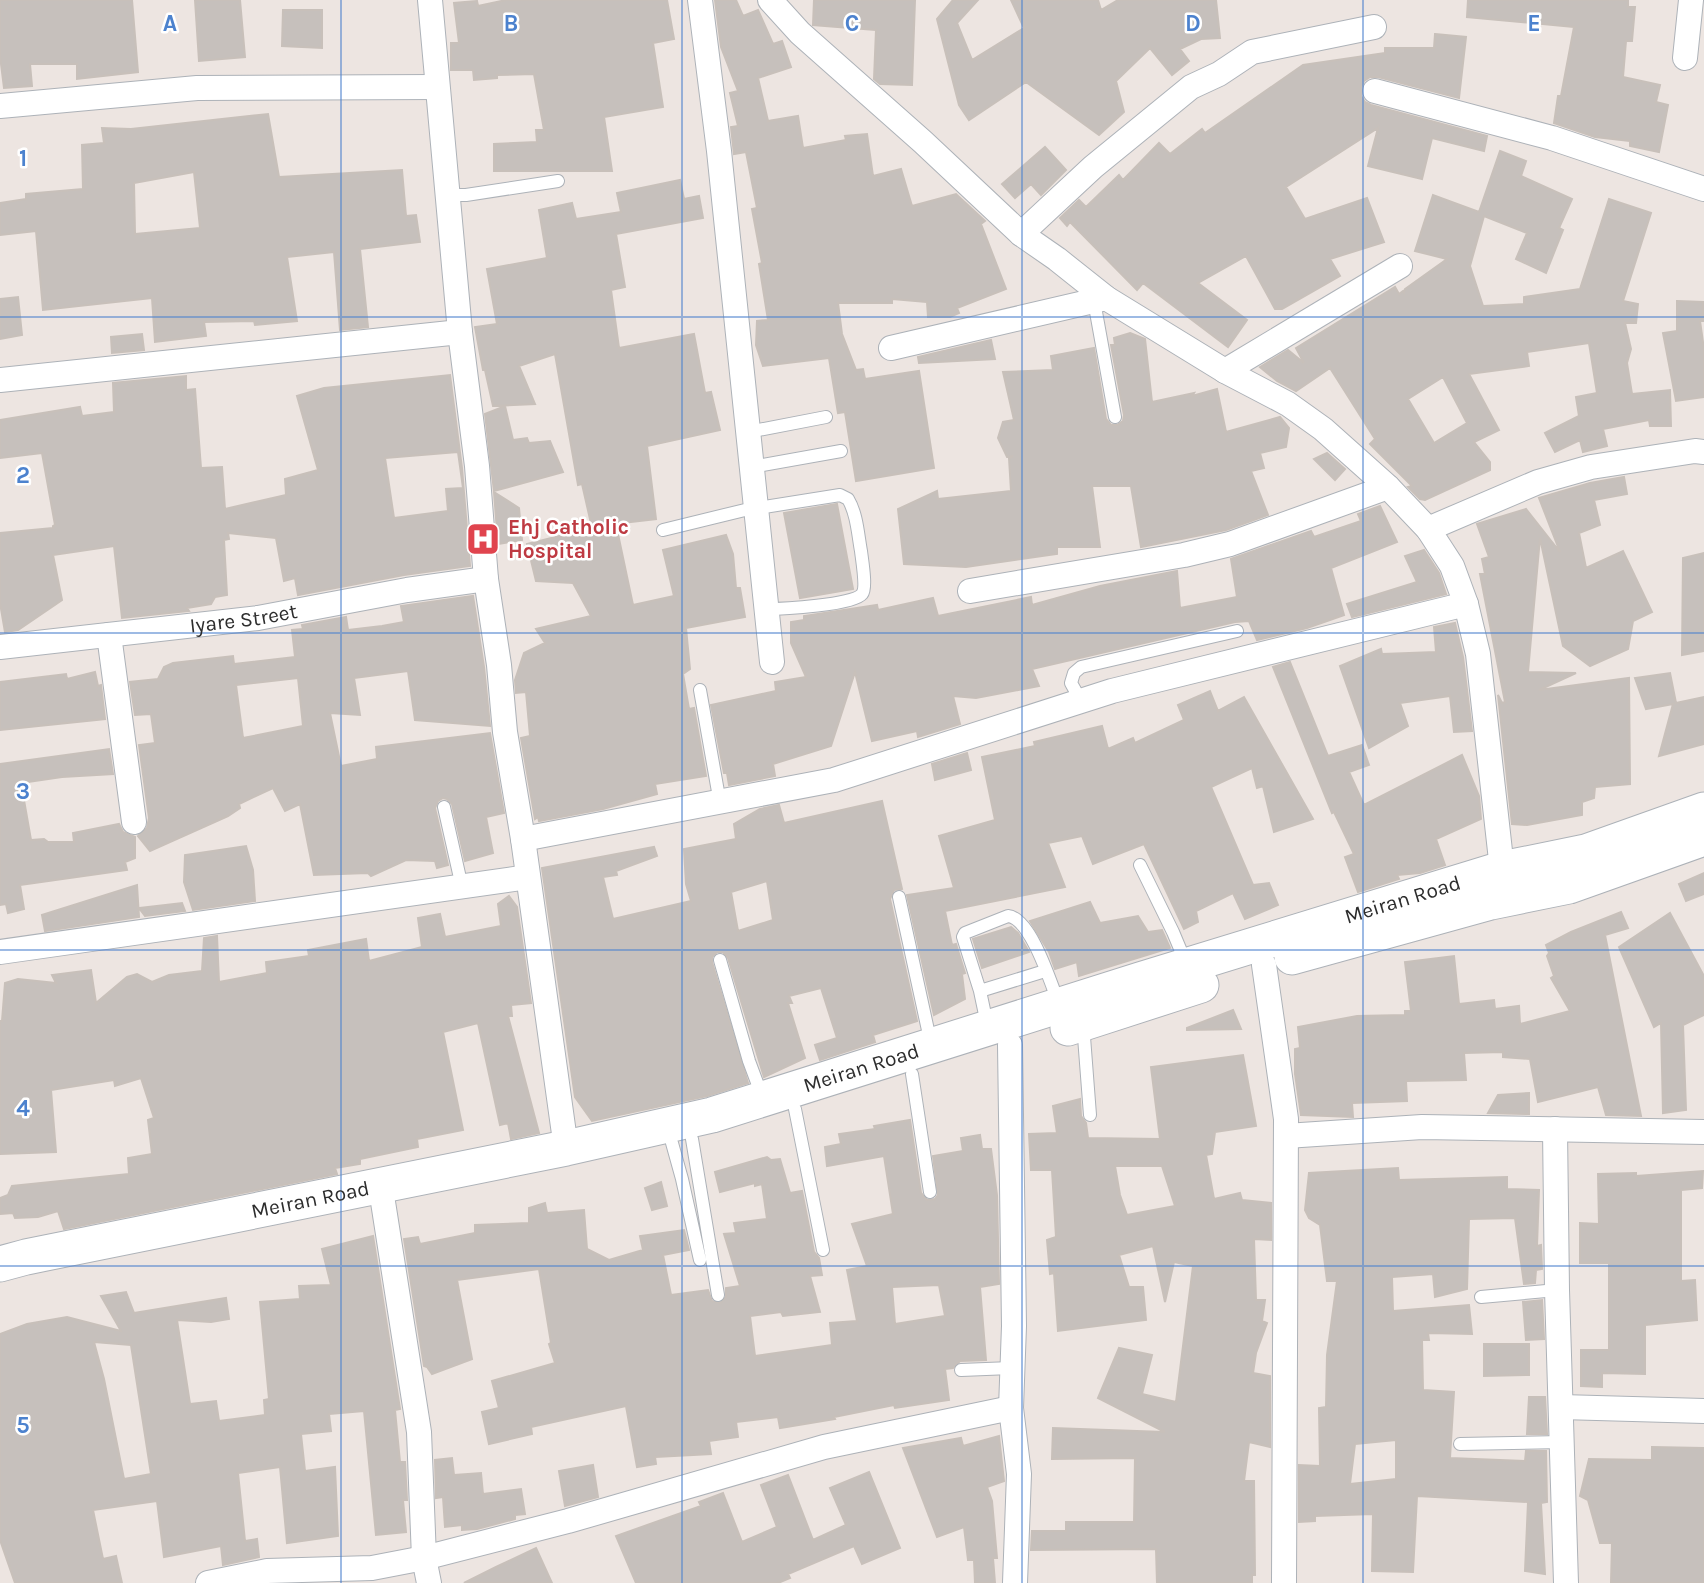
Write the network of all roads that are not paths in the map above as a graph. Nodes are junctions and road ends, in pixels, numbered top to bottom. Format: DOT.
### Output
graph roads {
  1 [pos="430,0"];
  2 [pos="700,0"];
  3 [pos="770,0"];
  4 [pos="1692,0"];
  5 [pos="1374,27"];
  6 [pos="1685,58"];
  7 [pos="437,88"];
  8 [pos="1375,92"];
  9 [pos="0,106"];
  10 [pos="558,181"];
  11 [pos="1704,188"];
  12 [pos="449,195"];
  13 [pos="1021,234"];
  14 [pos="1400,266"];
  15 [pos="1100,300"];
  16 [pos="460,332"];
  17 [pos="891,348"];
  18 [pos="1225,371"];
  19 [pos="0,380"];
  20 [pos="826,417"];
  21 [pos="1115,417"];
  22 [pos="748,432"];
  23 [pos="841,451"];
  24 [pos="1704,452"];
  25 [pos="752,467"];
  26 [pos="1388,488"];
  27 [pos="756,509"];
  28 [pos="1428,529"];
  29 [pos="663,530"];
  30 [pos="486,579"];
  31 [pos="970,591"];
  32 [pos="1466,604"];
  33 [pos="766,610"];
  34 [pos="1237,631"];
  35 [pos="109,635"];
  36 [pos="0,648"];
  37 [pos="772,662"];
  38 [pos="700,690"];
  39 [pos="1081,701"];
  40 [pos="720,803"];
  41 [pos="444,807"];
  42 [pos="1704,810"];
  43 [pos="134,822"];
  44 [pos="1704,838"];
  45 [pos="523,839"];
  46 [pos="1140,865"];
  47 [pos="1502,869"];
  48 [pos="528,877"];
  49 [pos="462,887"];
  50 [pos="899,897"];
  51 [pos="0,952"];
  52 [pos="720,960"];
  53 [pos="1187,965"];
  54 [pos="1264,965"];
  55 [pos="1045,971"];
  56 [pos="980,991"];
  57 [pos="1070,1020"];
  58 [pos="999,1037"];
  59 [pos="922,1060"];
  60 [pos="762,1099"];
  61 [pos="795,1109"];
  62 [pos="1090,1115"];
  63 [pos="1555,1129"];
  64 [pos="1704,1132"];
  65 [pos="1286,1136"];
  66 [pos="682,1141"];
  67 [pos="566,1148"];
  68 [pos="930,1192"];
  69 [pos="383,1202"];
  70 [pos="823,1250"];
  71 [pos="699,1261"];
  72 [pos="0,1264"];
  73 [pos="0,1283"];
  74 [pos="1557,1290"];
  75 [pos="718,1295"];
  76 [pos="1481,1297"];
  77 [pos="1011,1368"];
  78 [pos="961,1370"];
  79 [pos="1561,1407"];
  80 [pos="1011,1408"];
  81 [pos="1704,1411"];
  82 [pos="1562,1442"];
  83 [pos="1460,1444"];
  84 [pos="424,1558"];
  85 [pos="208,1583"];
  86 [pos="429,1583"];
  87 [pos="1015,1583"];
  88 [pos="1284,1583"];
  89 [pos="1566,1583"];
  1 -- 7 [label="street"];
  2 -- 22 [label="street"];
  3 -- 13 [label="street"];
  4 -- 6 [label="street"];
  5 -- 13 [label="street"];
  7 -- 9 [label="street"];
  7 -- 12 [label="street"];
  8 -- 11 [label="street"];
  10 -- 12 [label="lane"];
  12 -- 16 [label="street"];
  13 -- 15 [label="street"];
  14 -- 18 [label="street"];
  15 -- 17 [label="street"];
  15 -- 18 [label="street"];
  15 -- 21 [label="lane"];
  16 -- 19 [label="street"];
  16 -- 30 [label="street"];
  18 -- 26 [label="street"];
  20 -- 22 [label="lane"];
  22 -- 25 [label="street"];
  23 -- 25 [label="lane"];
  24 -- 28 [label="street"];
  25 -- 27 [label="street"];
  26 -- 28 [label="street"];
  26 -- 31 [label="street"];
  27 -- 29 [label="lane"];
  27 -- 33 [label="street"];
  27 -- 33 [label="lane"];
  28 -- 32 [label="street"];
  30 -- 35 [label="street, Iyare Street"];
  30 -- 45 [label="street"];
  32 -- 39 [label="street"];
  32 -- 47 [label="street"];
  33 -- 37 [label="street"];
  34 -- 39 [label="lane"];
  35 -- 36 [label="street, Iyare Street"];
  35 -- 43 [label="street"];
  38 -- 40 [label="lane"];
  39 -- 40 [label="street"];
  40 -- 45 [label="street"];
  41 -- 49 [label="lane"];
  42 -- 47 [label="main road, Meiran Road"];
  44 -- 54 [label="main road, Meiran Road"];
  45 -- 48 [label="street"];
  46 -- 53 [label="lane"];
  47 -- 53 [label="main road, Meiran Road"];
  48 -- 49 [label="street"];
  48 -- 67 [label="street"];
  49 -- 51 [label="street"];
  50 -- 59 [label="lane"];
  52 -- 60 [label="lane"];
  53 -- 57 [label="main road, Meiran Road"];
  54 -- 57 [label="main road, Meiran Road"];
  54 -- 65 [label="street"];
  55 -- 56 [label="lane"];
  55 -- 56 [label="lane"];
  55 -- 57 [label="lane"];
  56 -- 58 [label="lane"];
  57 -- 58 [label="main road, Meiran Road"];
  57 -- 62 [label="lane"];
  58 -- 59 [label="main road, Meiran Road"];
  58 -- 77 [label="street"];
  59 -- 60 [label="main road, Meiran Road"];
  59 -- 61 [label="main road, Meiran Road"];
  59 -- 68 [label="lane"];
  60 -- 67 [label="main road, Meiran Road"];
  61 -- 66 [label="main road, Meiran Road"];
  61 -- 70 [label="lane"];
  63 -- 64 [label="street"];
  63 -- 65 [label="street"];
  63 -- 74 [label="street"];
  65 -- 88 [label="street"];
  66 -- 69 [label="main road, Meiran Road"];
  66 -- 71 [label="lane"];
  66 -- 75 [label="lane"];
  67 -- 72 [label="main road, Meiran Road"];
  69 -- 73 [label="main road, Meiran Road"];
  69 -- 84 [label="street"];
  74 -- 76 [label="lane"];
  74 -- 79 [label="street"];
  77 -- 78 [label="lane"];
  77 -- 80 [label="street"];
  79 -- 81 [label="street"];
  79 -- 82 [label="street"];
  80 -- 84 [label="street"];
  80 -- 87 [label="street"];
  82 -- 83 [label="lane"];
  82 -- 89 [label="street"];
  84 -- 85 [label="street"];
  84 -- 86 [label="street"];
}
